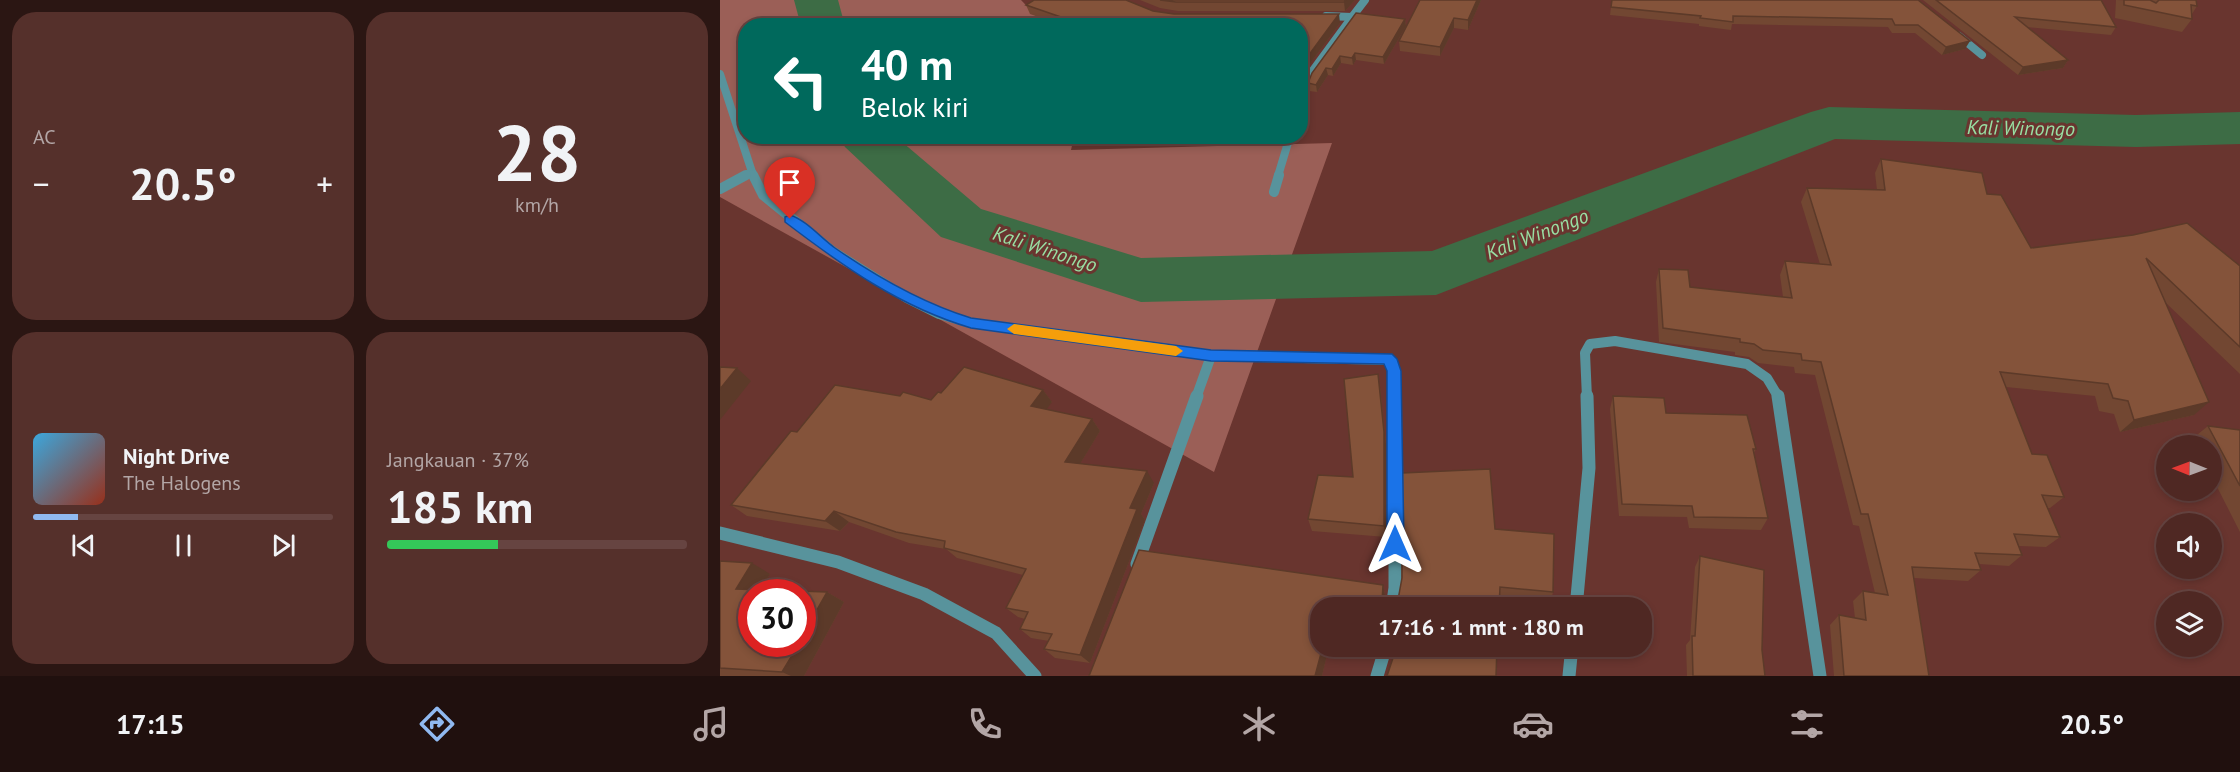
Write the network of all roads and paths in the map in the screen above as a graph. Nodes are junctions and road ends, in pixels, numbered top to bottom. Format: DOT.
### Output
graph roads {
  1 [pos="1365,0"];
  2 [pos="1322,16"];
  3 [pos="1352,17"];
  4 [pos="1951,30"];
  5 [pos="1982,55"];
  6 [pos="720,74"];
  7 [pos="1308,77"];
  8 [pos="738,129"];
  9 [pos="743,144"];
  10 [pos="1288,144"];
  11 [pos="752,172"];
  12 [pos="720,189"];
  13 [pos="1274,192"];
  14 [pos="1211,356"];
  15 [pos="720,533"];
  16 [pos="1134,571"];
  17 [pos="1394,597"];
  18 [pos="1577,597"];
  19 [pos="1383,657"];
  20 [pos="1571,657"];
  21 [pos="1035,676"];
  22 [pos="1377,676"];
  23 [pos="1569,676"];
  24 [pos="1820,676"];
  1 -- 3 [label="street"];
  2 -- 3 [label="street"];
  3 -- 7 [label="street"];
  4 -- 5 [label="street"];
  6 -- 8 [label="street"];
  9 -- 11 [label="street"];
  10 -- 13 [label="street"];
  11 -- 12 [label="street"];
  11 -- 14 [label="street"];
  14 -- 16 [label="street"];
  14 -- 17 [label="street"];
  15 -- 21 [label="street"];
  18 -- 24 [label="street"];
  19 -- 22 [label="street"];
  20 -- 23 [label="street"];
}
